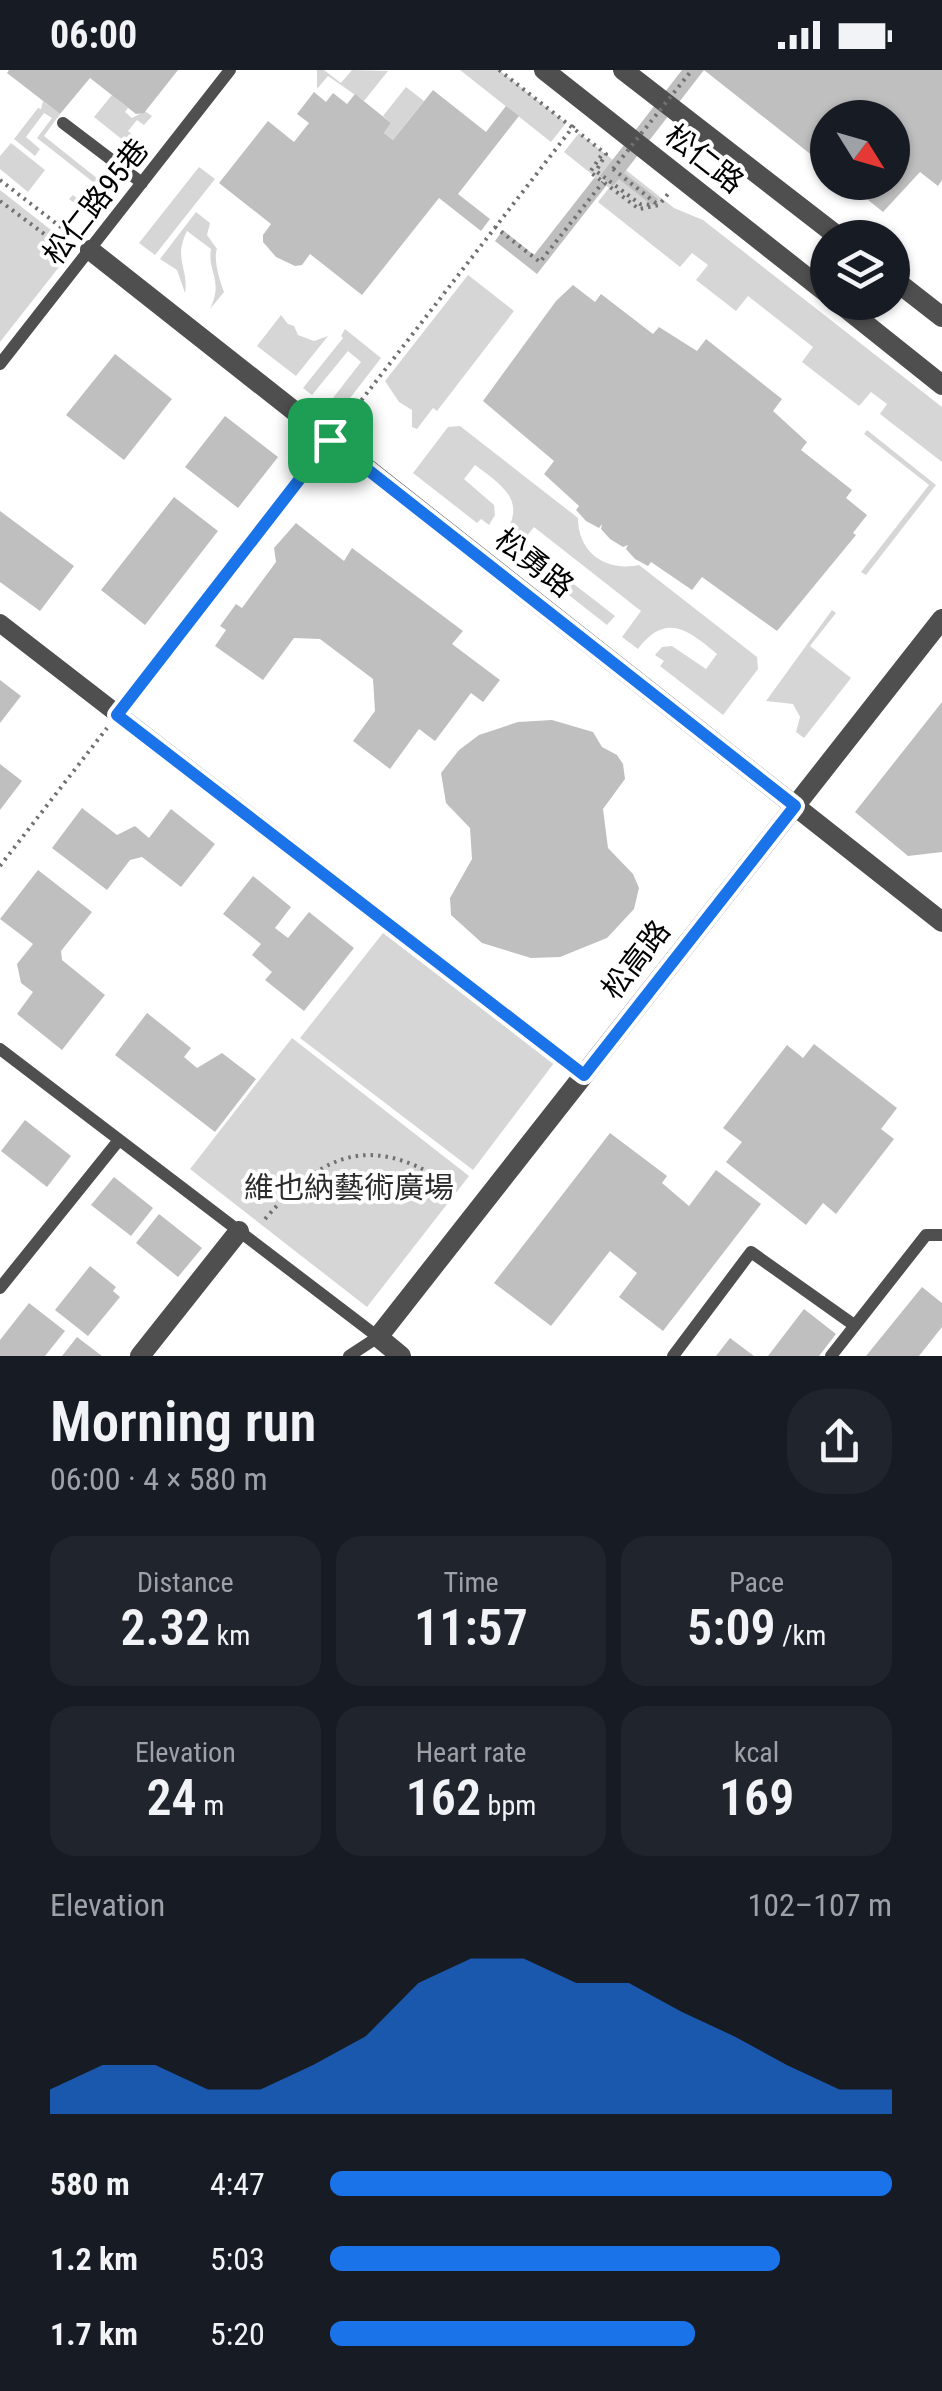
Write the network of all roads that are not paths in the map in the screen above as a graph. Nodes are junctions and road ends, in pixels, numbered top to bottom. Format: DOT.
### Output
graph roads {
  1 [pos="230,70"];
  2 [pos="544,70"];
  3 [pos="623,70"];
  4 [pos="62,122"];
  5 [pos="142,183"];
  6 [pos="817,220"];
  7 [pos="83,245"];
  8 [pos="810,280"];
  9 [pos="910,292"];
  10 [pos="942,317"];
  11 [pos="861,320"];
  12 [pos="0,364"];
  13 [pos="942,385"];
  14 [pos="942,619"];
  15 [pos="0,623"];
  16 [pos="795,806"];
  17 [pos="942,922"];
  18 [pos="0,1050"];
  19 [pos="584,1075"];
  20 [pos="119,1140"];
  21 [pos="239,1230"];
  22 [pos="942,1235"];
  23 [pos="0,1288"];
  24 [pos="854,1326"];
  25 [pos="378,1337"];
  26 [pos="140,1356"];
  27 [pos="348,1356"];
  28 [pos="402,1356"];
  29 [pos="673,1356"];
  30 [pos="830,1356"];
  1 -- 5 [label="lane, 松仁路95巷"];
  2 -- 8 [label="street, 松仁路"];
  3 -- 6 [label="street, 松仁路"];
  4 -- 5 [label="lane"];
  5 -- 7 [label="lane, 松仁路95巷"];
  7 -- 12 [label="lane, 松仁路95巷"];
  7 -- 16 [label="street, 松勇路"];
  9 -- 10 [label="street"];
  11 -- 13 [label="street"];
  14 -- 16 [label="street, 松高路"];
  15 -- 19 [label="street"];
  16 -- 17 [label="street, 松勇路"];
  16 -- 19 [label="street, 松高路"];
  18 -- 20 [label="lane"];
  19 -- 25 [label="street, 松高路"];
  20 -- 21 [label="lane"];
  20 -- 23 [label="lane"];
  21 -- 25 [label="lane"];
  21 -- 26 [label="street"];
  22 -- 24 [label="lane"];
  24 -- 29 [label="lane"];
  24 -- 30 [label="lane"];
  25 -- 27 [label="lane"];
  25 -- 28 [label="street"];
}
